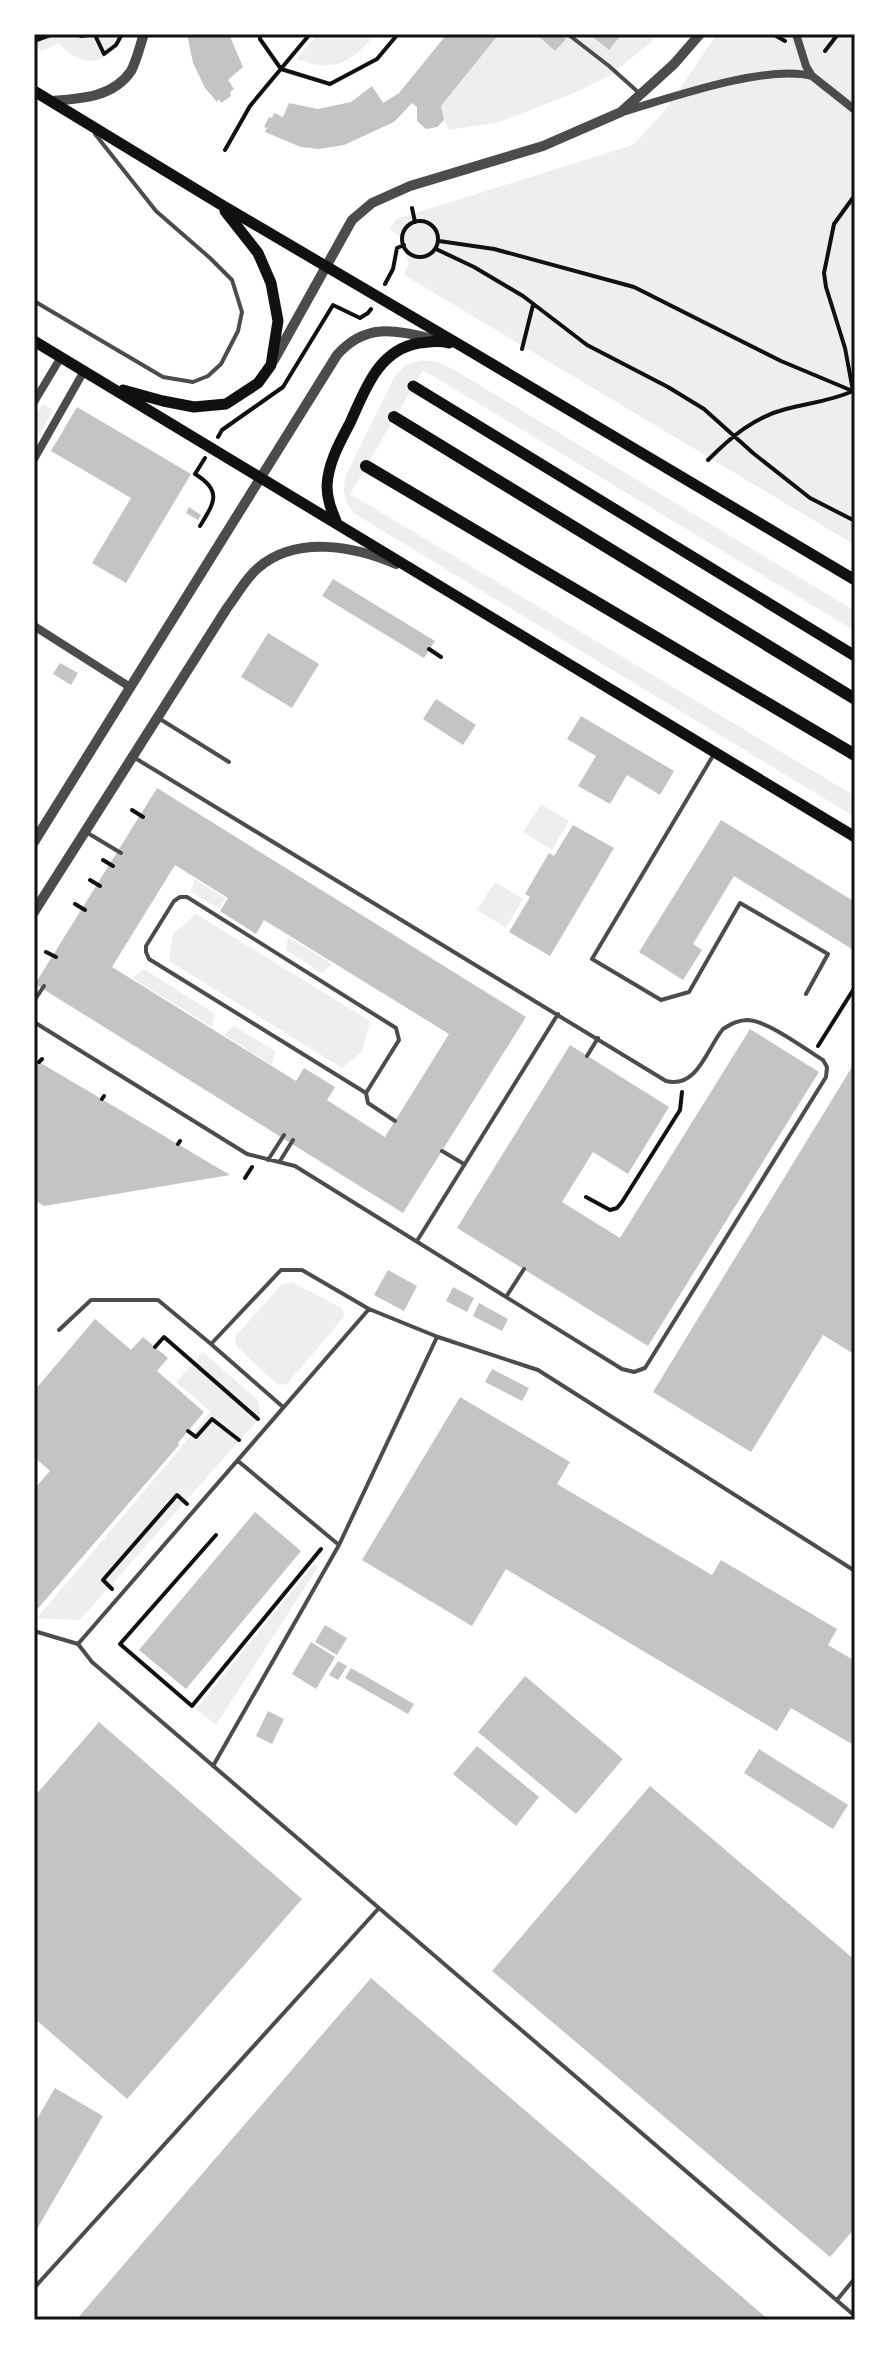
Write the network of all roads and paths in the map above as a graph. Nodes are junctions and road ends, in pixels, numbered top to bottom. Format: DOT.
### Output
graph roads {
  1 [pos="52,34"];
  2 [pos="78,34"];
  3 [pos="96,34"];
  4 [pos="122,34"];
  5 [pos="144,34"];
  6 [pos="260,34"];
  7 [pos="310,34"];
  8 [pos="700,34"];
  9 [pos="773,34"];
  10 [pos="796,34"];
  11 [pos="838,34"];
  12 [pos="395,35"];
  13 [pos="569,35"];
  14 [pos="34,41"];
  15 [pos="783,41"];
  16 [pos="825,51"];
  17 [pos="281,69"];
  18 [pos="812,76"];
  19 [pos="34,91"];
  20 [pos="641,94"];
  21 [pos="50,101"];
  22 [pos="855,110"];
  23 [pos="621,112"];
  24 [pos="87,124"];
  25 [pos="225,150"];
  26 [pos="855,195"];
  27 [pos="220,204"];
  28 [pos="412,208"];
  29 [pos="415,222"];
  30 [pos="439,241"];
  31 [pos="404,245"];
  32 [pos="436,249"];
  33 [pos="325,267"];
  34 [pos="378,297"];
  35 [pos="34,301"];
  36 [pos="533,304"];
  37 [pos="438,340"];
  38 [pos="34,341"];
  39 [pos="465,348"];
  40 [pos="522,349"];
  41 [pos="61,357"];
  42 [pos="271,365"];
  43 [pos="84,371"];
  44 [pos="108,386"];
  45 [pos="413,386"];
  46 [pos="854,391"];
  47 [pos="34,402"];
  48 [pos="394,417"];
  49 [pos="733,435"];
  50 [pos="212,448"];
  51 [pos="34,459"];
  52 [pos="708,460"];
  53 [pos="366,466"];
  54 [pos="261,477"];
  55 [pos="855,521"];
  56 [pos="337,523"];
  57 [pos="200,526"];
  58 [pos="423,577"];
  59 [pos="855,580"];
  60 [pos="34,626"];
  61 [pos="429,649"];
  62 [pos="855,656"];
  63 [pos="441,657"];
  64 [pos="130,687"];
  65 [pos="855,699"];
  66 [pos="158,718"];
  67 [pos="715,752"];
  68 [pos="855,755"];
  69 [pos="133,757"];
  70 [pos="229,762"];
  71 [pos="132,810"];
  72 [pos="143,817"];
  73 [pos="86,832"];
  74 [pos="855,837"];
  75 [pos="34,842"];
  76 [pos="121,853"];
  77 [pos="103,860"];
  78 [pos="113,866"];
  79 [pos="90,880"];
  80 [pos="100,886"];
  81 [pos="75,904"];
  82 [pos="85,910"];
  83 [pos="34,912"];
  84 [pos="46,952"];
  85 [pos="56,957"];
  86 [pos="44,986"];
  87 [pos="855,987"];
  88 [pos="806,994"];
  89 [pos="34,1001"];
  90 [pos="558,1014"];
  91 [pos="34,1022"];
  92 [pos="598,1038"];
  93 [pos="813,1054"];
  94 [pos="587,1056"];
  95 [pos="680,1082"];
  96 [pos="366,1093"];
  97 [pos="395,1121"];
  98 [pos="284,1135"];
  99 [pos="293,1140"];
  100 [pos="442,1151"];
  101 [pos="268,1160"];
  102 [pos="280,1161"];
  103 [pos="465,1164"];
  104 [pos="586,1197"];
  105 [pos="417,1241"];
  106 [pos="524,1269"];
  107 [pos="506,1297"];
  108 [pos="369,1309"];
  109 [pos="59,1330"];
  110 [pos="438,1337"];
  111 [pos="211,1344"];
  112 [pos="155,1347"];
  113 [pos="283,1407"];
  114 [pos="266,1427"];
  115 [pos="188,1431"];
  116 [pos="248,1447"];
  117 [pos="237,1460"];
  118 [pos="194,1510"];
  119 [pos="216,1535"];
  120 [pos="331,1538"];
  121 [pos="339,1545"];
  122 [pos="855,1571"];
  123 [pos="120,1595"];
  124 [pos="34,1631"];
  125 [pos="78,1644"];
  126 [pos="213,1766"];
  127 [pos="379,1908"];
  128 [pos="855,2278"];
  129 [pos="34,2288"];
  130 [pos="837,2300"];
  131 [pos="855,2316"];
  1 -- 14 [label="path"];
  2 -- 3 [label="path"];
  3 -- 4 [label="path"];
  5 -- 21 [label="street"];
  6 -- 17 [label="path"];
  7 -- 17 [label="path"];
  8 -- 20 [label="street"];
  9 -- 15 [label="path"];
  10 -- 18 [label="street"];
  11 -- 16 [label="path"];
  12 -- 17 [label="path"];
  13 -- 20 [label="lane"];
  17 -- 25 [label="path"];
  18 -- 22 [label="street"];
  18 -- 23 [label="street"];
  19 -- 21 [label="main road"];
  20 -- 23 [label="street"];
  21 -- 24 [label="main road"];
  23 -- 33 [label="street"];
  24 -- 27 [label="main road"];
  24 -- 35 [label="lane"];
  26 -- 46 [label="path"];
  27 -- 33 [label="main road"];
  27 -- 42 [label="main road"];
  28 -- 29 [label="path"];
  29 -- 30 [label="path"];
  29 -- 31 [label="path"];
  30 -- 32 [label="path"];
  30 -- 46 [label="path"];
  31 -- 32 [label="path"];
  31 -- 34 [label="path"];
  32 -- 36 [label="path"];
  33 -- 34 [label="main road"];
  33 -- 42 [label="street"];
  34 -- 39 [label="main road"];
  34 -- 50 [label="path"];
  36 -- 40 [label="path"];
  36 -- 49 [label="path"];
  37 -- 39 [label="main road"];
  37 -- 54 [label="street"];
  37 -- 56 [label="main road"];
  38 -- 41 [label="main road"];
  39 -- 59 [label="main road"];
  41 -- 43 [label="main road"];
  41 -- 47 [label="street"];
  42 -- 44 [label="main road"];
  43 -- 44 [label="main road"];
  43 -- 51 [label="street"];
  44 -- 50 [label="main road"];
  45 -- 62 [label="main road"];
  46 -- 49 [label="path"];
  48 -- 65 [label="main road"];
  49 -- 52 [label="path"];
  49 -- 55 [label="path"];
  50 -- 54 [label="main road"];
  50 -- 57 [label="path"];
  53 -- 68 [label="main road"];
  54 -- 56 [label="main road"];
  54 -- 64 [label="street"];
  56 -- 58 [label="main road"];
  58 -- 66 [label="street"];
  58 -- 67 [label="main road"];
  60 -- 64 [label="street"];
  61 -- 63 [label="path"];
  64 -- 75 [label="street"];
  66 -- 69 [label="street"];
  66 -- 70 [label="lane"];
  67 -- 74 [label="main road"];
  67 -- 88 [label="lane"];
  69 -- 73 [label="street"];
  69 -- 90 [label="lane"];
  71 -- 72 [label="path"];
  73 -- 76 [label="lane"];
  73 -- 83 [label="street"];
  77 -- 78 [label="path"];
  79 -- 80 [label="path"];
  81 -- 82 [label="path"];
  84 -- 85 [label="path"];
  86 -- 89 [label="lane"];
  87 -- 93 [label="path"];
  90 -- 92 [label="lane"];
  90 -- 103 [label="lane"];
  91 -- 101 [label="lane"];
  92 -- 94 [label="lane"];
  92 -- 95 [label="lane"];
  93 -- 95 [label="lane"];
  93 -- 107 [label="lane"];
  95 -- 104 [label="path"];
  96 -- 96 [label="lane"];
  96 -- 97 [label="lane"];
  98 -- 101 [label="lane"];
  99 -- 102 [label="lane"];
  100 -- 103 [label="lane"];
  101 -- 102 [label="lane"];
  102 -- 105 [label="lane"];
  103 -- 105 [label="lane"];
  105 -- 107 [label="lane"];
  106 -- 107 [label="lane"];
  108 -- 110 [label="lane"];
  108 -- 111 [label="lane"];
  108 -- 113 [label="lane"];
  109 -- 111 [label="lane"];
  110 -- 121 [label="lane"];
  110 -- 122 [label="lane"];
  111 -- 113 [label="lane"];
  112 -- 114 [label="path"];
  113 -- 114 [label="lane"];
  114 -- 116 [label="lane"];
  115 -- 116 [label="path"];
  116 -- 117 [label="lane"];
  117 -- 118 [label="lane"];
  117 -- 120 [label="lane"];
  118 -- 123 [label="lane"];
  118 -- 123 [label="path"];
  119 -- 120 [label="path"];
  120 -- 121 [label="lane"];
  121 -- 126 [label="lane"];
  123 -- 125 [label="lane"];
  124 -- 125 [label="lane"];
  125 -- 126 [label="lane"];
  126 -- 127 [label="lane"];
  127 -- 129 [label="lane"];
  127 -- 130 [label="lane"];
  128 -- 130 [label="lane"];
  130 -- 131 [label="lane"];
}
